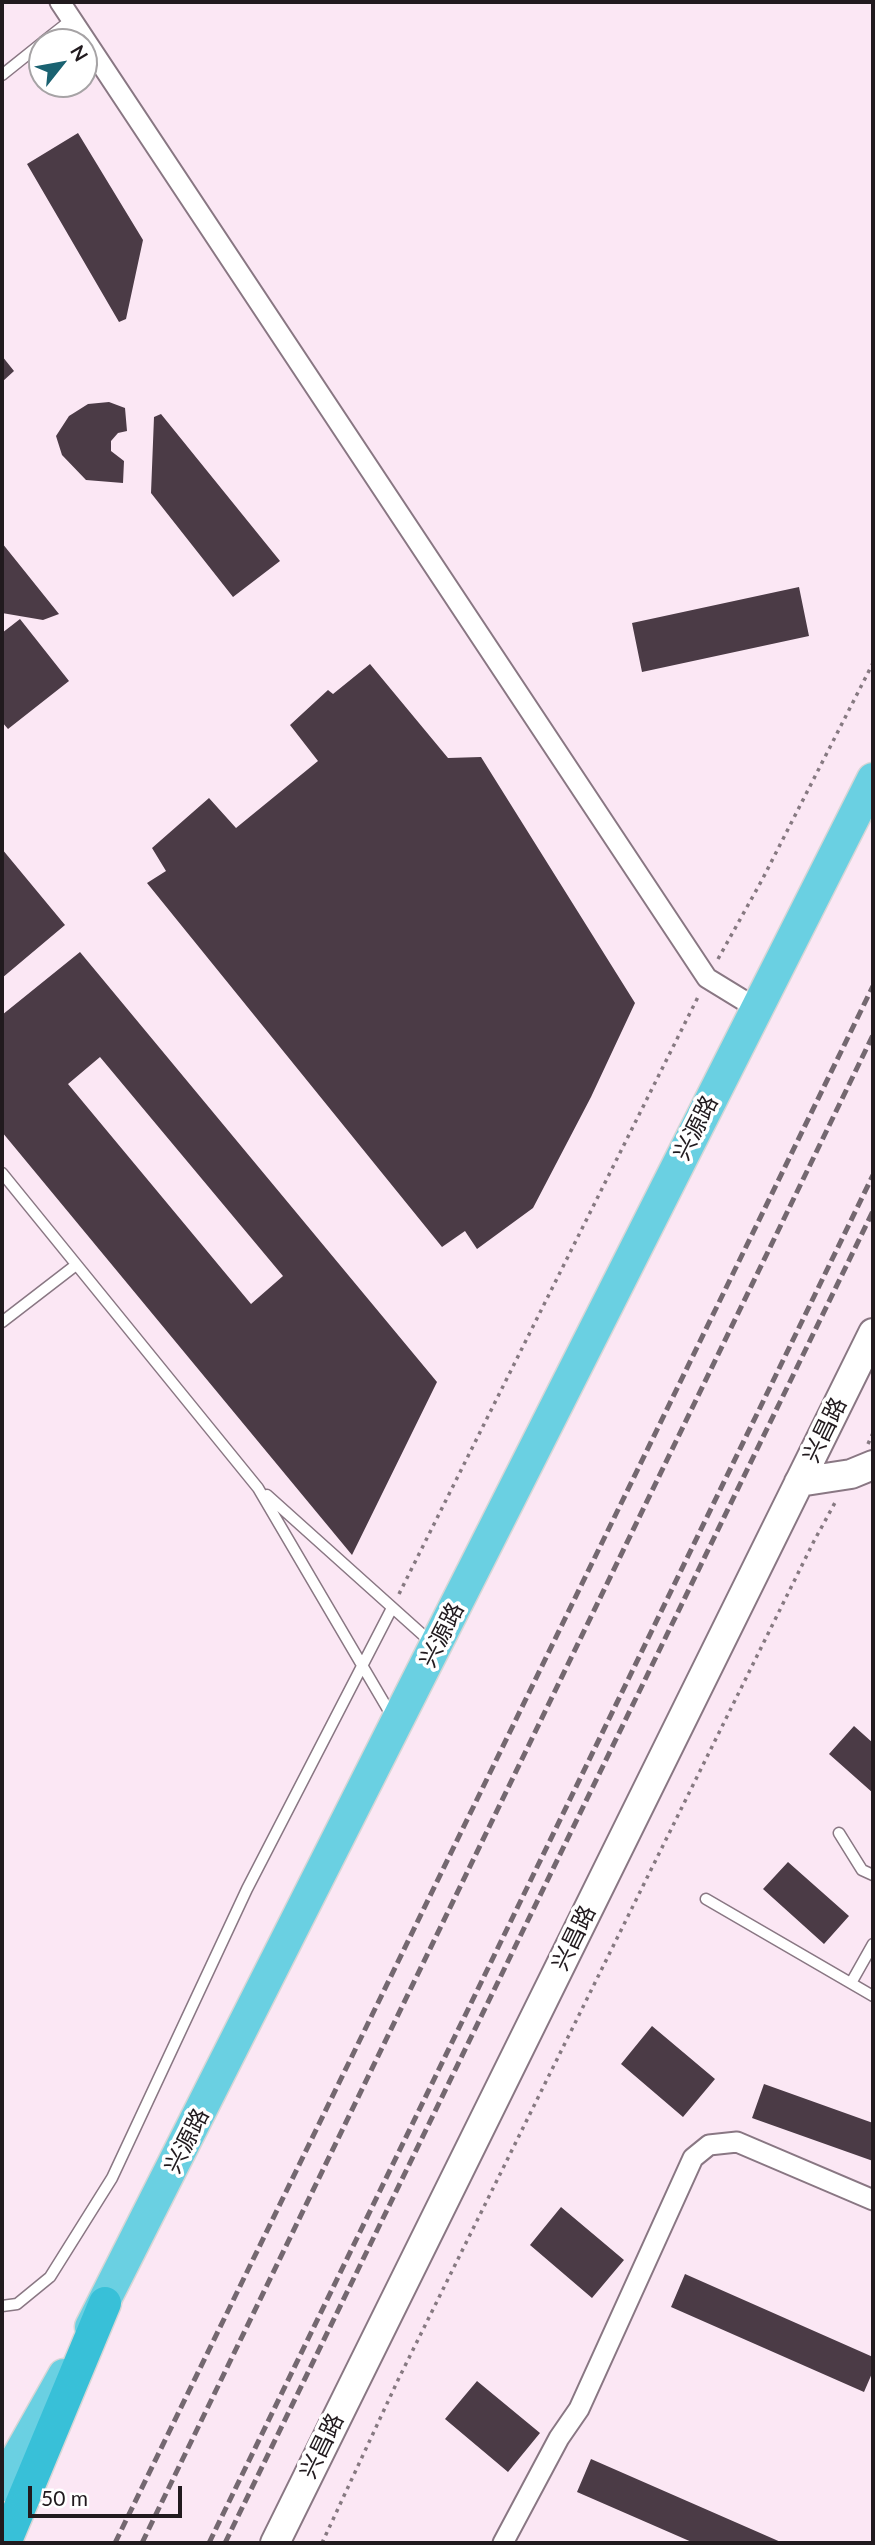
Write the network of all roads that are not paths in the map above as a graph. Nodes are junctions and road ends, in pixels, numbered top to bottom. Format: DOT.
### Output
graph roads {
  1 [pos="60,2"];
  2 [pos="71,20"];
  3 [pos="61,28"];
  4 [pos="28,55"];
  5 [pos="2,75"];
  6 [pos="873,779"];
  7 [pos="756,1008"];
  8 [pos="2,1173"];
  9 [pos="76,1265"];
  10 [pos="2,1322"];
  11 [pos="873,1332"];
  12 [pos="862,1470"];
  13 [pos="799,1482"];
  14 [pos="258,1488"];
  15 [pos="392,1608"];
  16 [pos="436,1647"];
  17 [pos="362,1667"];
  18 [pos="397,1725"];
  19 [pos="839,1833"];
  20 [pos="873,1875"];
  21 [pos="706,1899"];
  22 [pos="873,1944"];
  23 [pos="851,1983"];
  24 [pos="873,1996"];
  25 [pos="873,2200"];
  26 [pos="105,2303"];
  27 [pos="2,2306"];
  28 [pos="2,2485"];
  29 [pos="5,2543"];
  30 [pos="275,2543"];
  31 [pos="503,2543"];
  1 -- 2 [label="street"];
  2 -- 3 [label="lane"];
  2 -- 7 [label="street"];
  4 -- 5 [label="lane"];
  6 -- 7 [label="main road, 兴源路"];
  7 -- 16 [label="main road, 兴源路"];
  8 -- 9 [label="lane"];
  9 -- 10 [label="lane"];
  9 -- 14 [label="lane"];
  11 -- 13 [label="main road, 兴昌路"];
  12 -- 13 [label="main road"];
  13 -- 30 [label="main road, 兴昌路"];
  14 -- 15 [label="lane"];
  14 -- 17 [label="lane"];
  15 -- 16 [label="lane"];
  15 -- 17 [label="lane"];
  16 -- 18 [label="main road, 兴源路"];
  17 -- 18 [label="lane"];
  17 -- 27 [label="lane"];
  18 -- 26 [label="main road, 兴源路"];
  19 -- 20 [label="lane"];
  21 -- 23 [label="lane"];
  22 -- 23 [label="lane"];
  23 -- 24 [label="lane"];
  25 -- 31 [label="street"];
  26 -- 28 [label="main road, 兴源路"];
  26 -- 29 [label="highway"];
}
